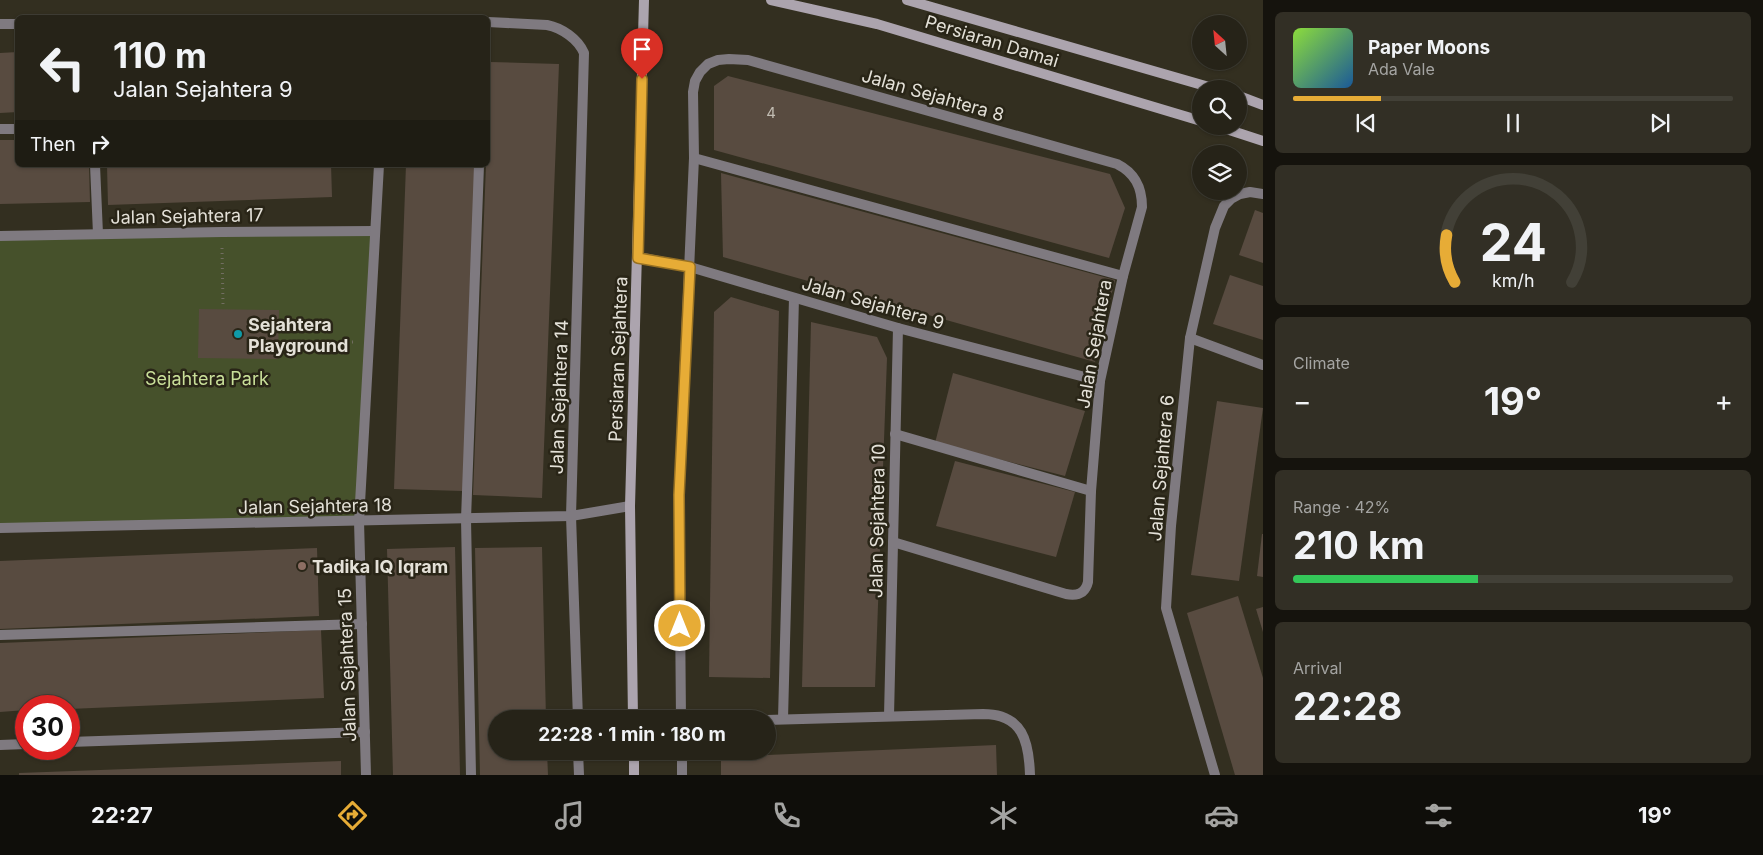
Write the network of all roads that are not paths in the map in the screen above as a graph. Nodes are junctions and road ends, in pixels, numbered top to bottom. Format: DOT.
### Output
graph roads {
  1 [pos="644,0"];
  2 [pos="771,0"];
  3 [pos="907,0"];
  4 [pos="490,22"];
  5 [pos="0,24"];
  6 [pos="15,24"];
  7 [pos="1192,82"];
  8 [pos="1247,99"];
  9 [pos="1263,105"];
  10 [pos="1192,118"];
  11 [pos="0,129"];
  12 [pos="15,129"];
  13 [pos="1244,135"];
  14 [pos="1263,141"];
  15 [pos="694,158"];
  16 [pos="1108,162"];
  17 [pos="95,167"];
  18 [pos="379,167"];
  19 [pos="479,167"];
  20 [pos="1263,194"];
  21 [pos="375,231"];
  22 [pos="98,234"];
  23 [pos="0,236"];
  24 [pos="638,258"];
  25 [pos="690,267"];
  26 [pos="1123,276"];
  27 [pos="794,298"];
  28 [pos="898,328"];
  29 [pos="1190,338"];
  30 [pos="1263,365"];
  31 [pos="1100,381"];
  32 [pos="896,434"];
  33 [pos="1091,491"];
  34 [pos="630,506"];
  35 [pos="571,516"];
  36 [pos="466,519"];
  37 [pos="359,521"];
  38 [pos="0,528"];
  39 [pos="893,542"];
  40 [pos="362,624"];
  41 [pos="0,635"];
  42 [pos="578,710"];
  43 [pos="633,710"];
  44 [pos="681,710"];
  45 [pos="890,716"];
  46 [pos="776,719"];
  47 [pos="783,719"];
  48 [pos="365,732"];
  49 [pos="80,742"];
  50 [pos="15,744"];
  51 [pos="0,745"];
  52 [pos="578,760"];
  53 [pos="634,760"];
  54 [pos="682,760"];
  55 [pos="366,775"];
  56 [pos="471,775"];
  57 [pos="579,775"];
  58 [pos="634,775"];
  59 [pos="682,775"];
  60 [pos="1030,775"];
  61 [pos="1215,775"];
  1 -- 24 [label="main road, Persiaran Sejahtera"];
  2 -- 10 [label="main road, Persiaran Damai"];
  3 -- 7 [label="main road, Persiaran Damai"];
  4 -- 35 [label="street, Jalan Sejahtera 14"];
  5 -- 6 [label="street"];
  8 -- 9 [label="main road"];
  11 -- 12 [label="street"];
  13 -- 14 [label="main road"];
  15 -- 16 [label="street, Jalan Sejahtera 8"];
  15 -- 25 [label="street, Jalan Sejahtera 8"];
  15 -- 26 [label="street"];
  16 -- 26 [label="street, Jalan Sejahtera"];
  17 -- 22 [label="street"];
  18 -- 21 [label="street, Jalan Sejahtera 15"];
  19 -- 36 [label="street"];
  20 -- 29 [label="street, Jalan Sejahtera 6"];
  21 -- 22 [label="street, Jalan Sejahtera 17"];
  21 -- 37 [label="street, Jalan Sejahtera 15"];
  22 -- 23 [label="street, Jalan Sejahtera 17"];
  24 -- 25 [label="street, Jalan Sejahtera 9"];
  24 -- 34 [label="main road, Persiaran Sejahtera"];
  25 -- 27 [label="street, Jalan Sejahtera 9"];
  25 -- 44 [label="street, Jalan Sejahtera 8"];
  26 -- 31 [label="street, Jalan Sejahtera"];
  27 -- 28 [label="street, Jalan Sejahtera 9"];
  27 -- 47 [label="street"];
  28 -- 31 [label="street, Jalan Sejahtera 9"];
  28 -- 32 [label="street, Jalan Sejahtera 10"];
  29 -- 30 [label="street"];
  29 -- 61 [label="street, Jalan Sejahtera 6"];
  31 -- 33 [label="street, Jalan Sejahtera"];
  32 -- 33 [label="street"];
  32 -- 39 [label="street, Jalan Sejahtera 10"];
  33 -- 39 [label="street, Jalan Sejahtera"];
  34 -- 35 [label="street, Jalan Sejahtera 18"];
  34 -- 43 [label="main road, Persiaran Sejahtera"];
  35 -- 36 [label="street, Jalan Sejahtera 18"];
  35 -- 42 [label="street, Jalan Sejahtera 14"];
  36 -- 37 [label="street, Jalan Sejahtera 18"];
  36 -- 56 [label="street"];
  37 -- 38 [label="street, Jalan Sejahtera 18"];
  37 -- 40 [label="street, Jalan Sejahtera 15"];
  39 -- 45 [label="street, Jalan Sejahtera 10"];
  40 -- 41 [label="street"];
  40 -- 48 [label="street, Jalan Sejahtera 15"];
  45 -- 47 [label="street"];
  45 -- 60 [label="street"];
  46 -- 47 [label="street"];
  48 -- 49 [label="street"];
  48 -- 55 [label="street, Jalan Sejahtera 15"];
  50 -- 51 [label="street"];
  52 -- 57 [label="street"];
  53 -- 58 [label="main road"];
  54 -- 59 [label="street"];
}
